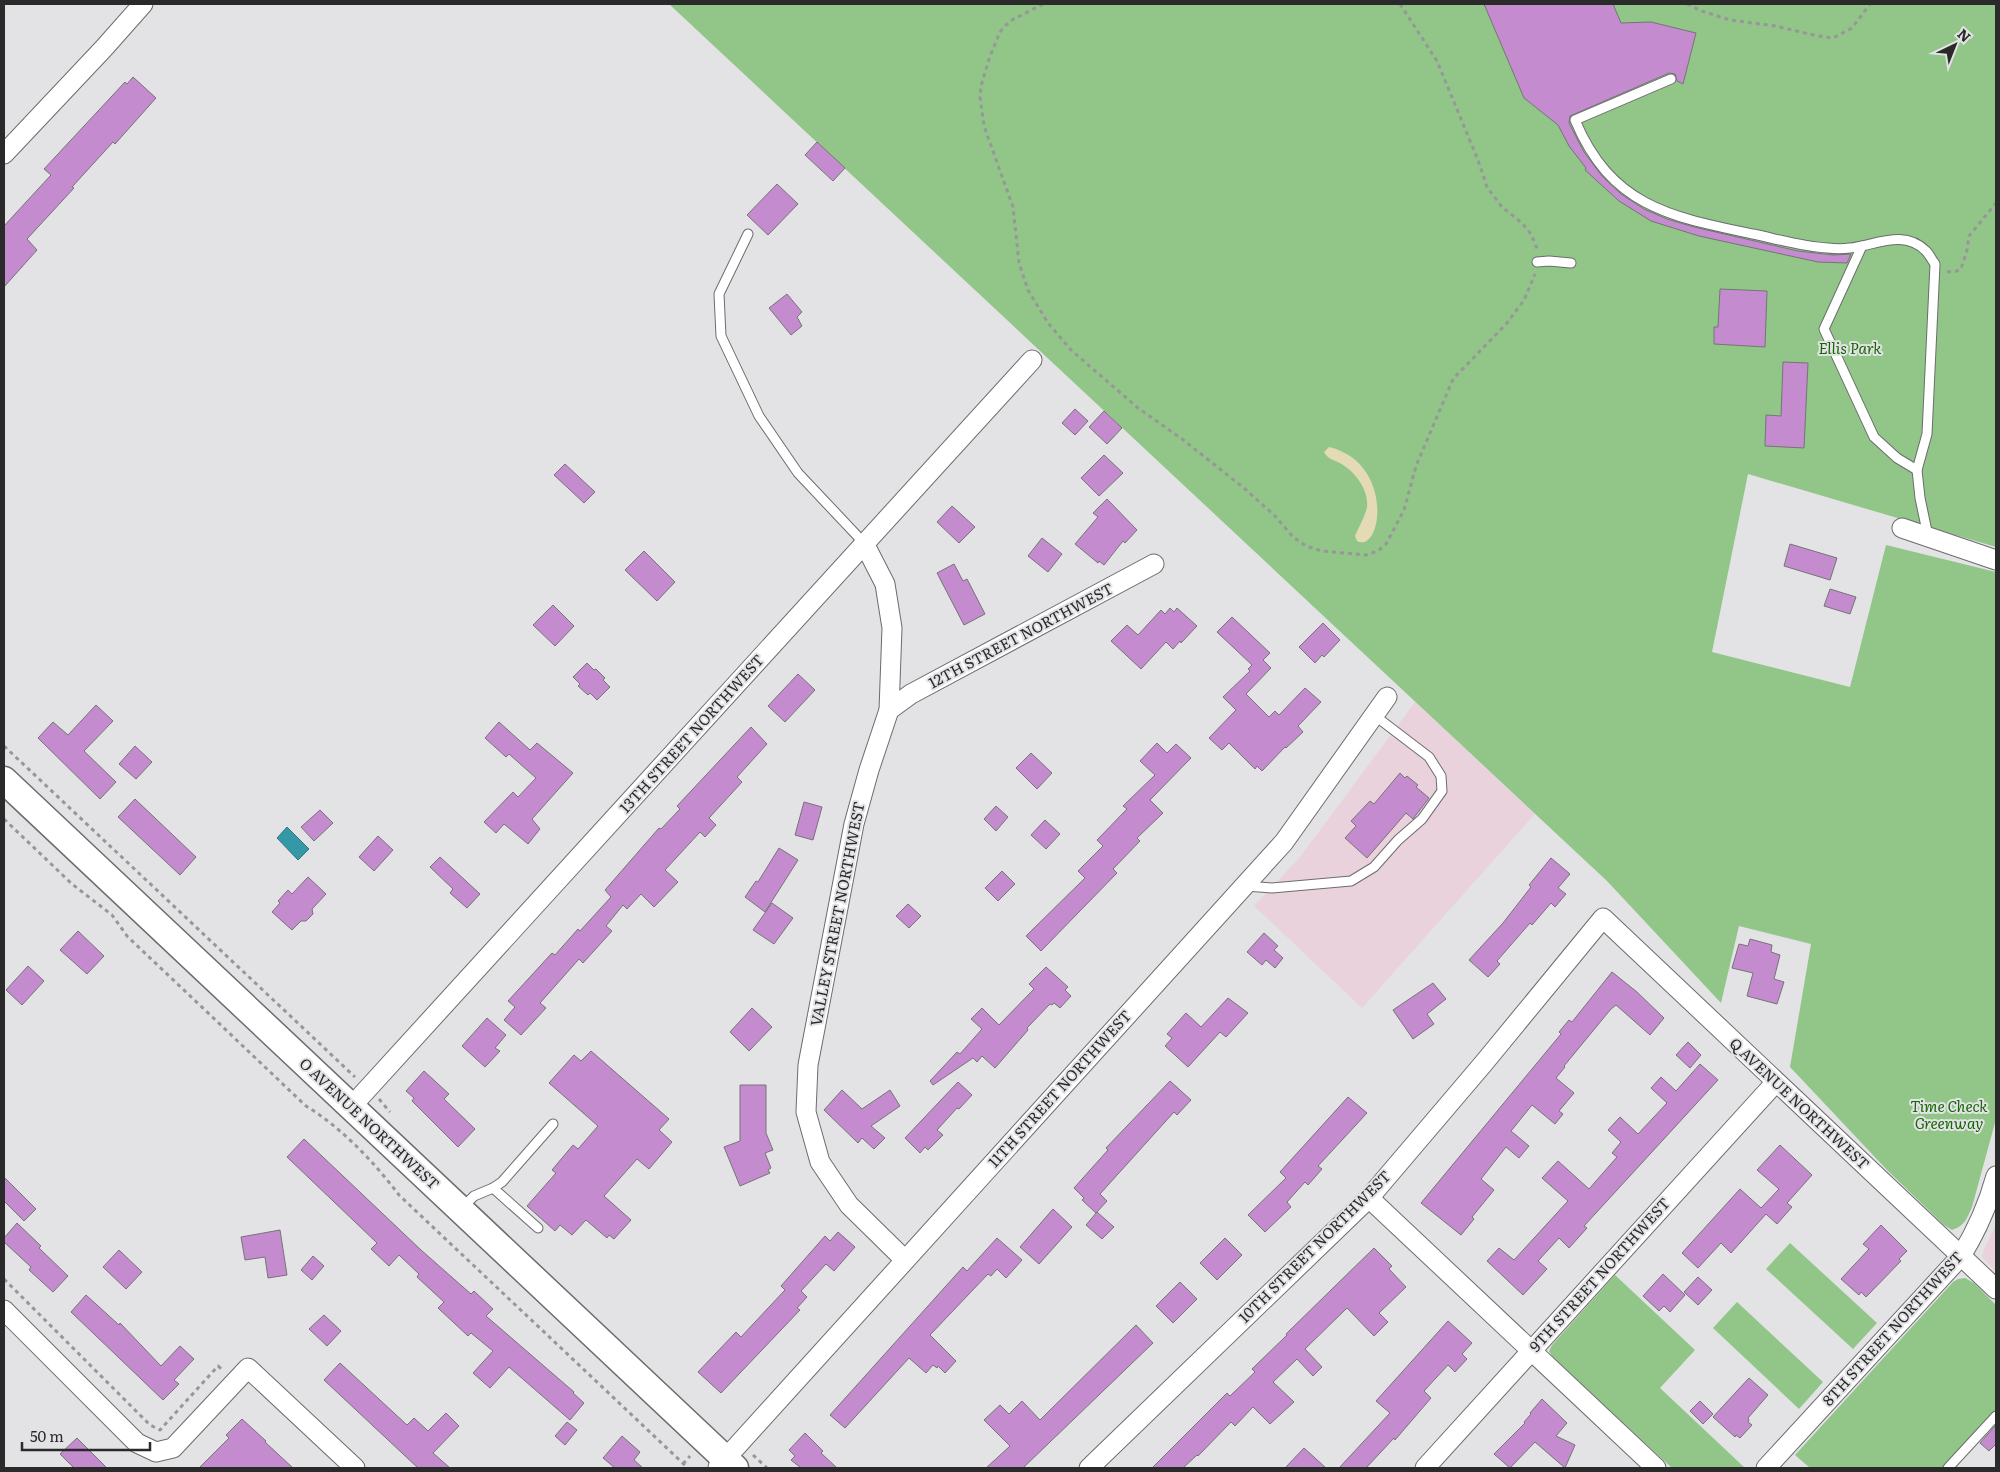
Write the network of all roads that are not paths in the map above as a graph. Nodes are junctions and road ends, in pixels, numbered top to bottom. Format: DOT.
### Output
graph roads {
  1 [pos="143,4"];
  2 [pos="1672,79"];
  3 [pos="4,154"];
  4 [pos="748,234"];
  5 [pos="1862,246"];
  6 [pos="1537,262"];
  7 [pos="1572,263"];
  8 [pos="1032,360"];
  9 [pos="1918,470"];
  10 [pos="1902,528"];
  11 [pos="1928,537"];
  12 [pos="864,543"];
  13 [pos="1996,560"];
  14 [pos="1154,564"];
  15 [pos="1387,697"];
  16 [pos="889,710"];
  17 [pos="1374,715"];
  18 [pos="4,780"];
  19 [pos="1244,886"];
  20 [pos="1603,918"];
  21 [pos="1776,1082"];
  22 [pos="351,1107"];
  23 [pos="552,1124"];
  24 [pos="1996,1176"];
  25 [pos="493,1188"];
  26 [pos="1368,1198"];
  27 [pos="460,1210"];
  28 [pos="538,1228"];
  29 [pos="1961,1256"];
  30 [pos="905,1260"];
  31 [pos="1996,1289"];
  32 [pos="4,1310"];
  33 [pos="1532,1351"];
  34 [pos="1996,1416"];
  35 [pos="731,1462"];
  36 [pos="355,1468"];
  37 [pos="1088,1468"];
  38 [pos="1425,1468"];
  39 [pos="1656,1468"];
  40 [pos="1766,1468"];
  41 [pos="1948,1468"];
  1 -- 3 [label="street"];
  2 -- 5 [label="lane"];
  4 -- 12 [label="lane"];
  5 -- 9 [label="lane"];
  5 -- 9 [label="lane"];
  6 -- 7 [label="lane"];
  8 -- 12 [label="street, 13TH STREET NORTHWEST"];
  9 -- 11 [label="lane"];
  10 -- 11 [label="street"];
  11 -- 13 [label="street"];
  12 -- 16 [label="street, VALLEY STREET NORTHWEST"];
  12 -- 22 [label="street, 13TH STREET NORTHWEST"];
  14 -- 16 [label="street, 12TH STREET NORTHWEST"];
  15 -- 17 [label="street, 11TH STREET NORTHWEST"];
  16 -- 30 [label="street, VALLEY STREET NORTHWEST"];
  17 -- 19 [label="street, 11TH STREET NORTHWEST"];
  17 -- 19 [label="lane"];
  18 -- 22 [label="street, O AVENUE NORTHWEST"];
  19 -- 30 [label="street, 11TH STREET NORTHWEST"];
  20 -- 21 [label="street, Q AVENUE NORTHWEST"];
  20 -- 26 [label="street, 10TH STREET NORTHWEST"];
  21 -- 29 [label="street, Q AVENUE NORTHWEST"];
  21 -- 33 [label="street, 9TH STREET NORTHWEST"];
  22 -- 27 [label="street, O AVENUE NORTHWEST"];
  23 -- 25 [label="lane"];
  24 -- 29 [label="street, 8TH STREET NORTHWEST"];
  25 -- 27 [label="lane"];
  25 -- 28 [label="lane"];
  26 -- 33 [label="street"];
  26 -- 37 [label="street, 10TH STREET NORTHWEST"];
  27 -- 35 [label="street, O AVENUE NORTHWEST"];
  29 -- 31 [label="street, Q AVENUE NORTHWEST"];
  29 -- 40 [label="street, 8TH STREET NORTHWEST"];
  30 -- 35 [label="street, 11TH STREET NORTHWEST"];
  32 -- 36 [label="street"];
  33 -- 38 [label="street, 9TH STREET NORTHWEST"];
  33 -- 39 [label="street"];
  34 -- 41 [label="lane"];
}
